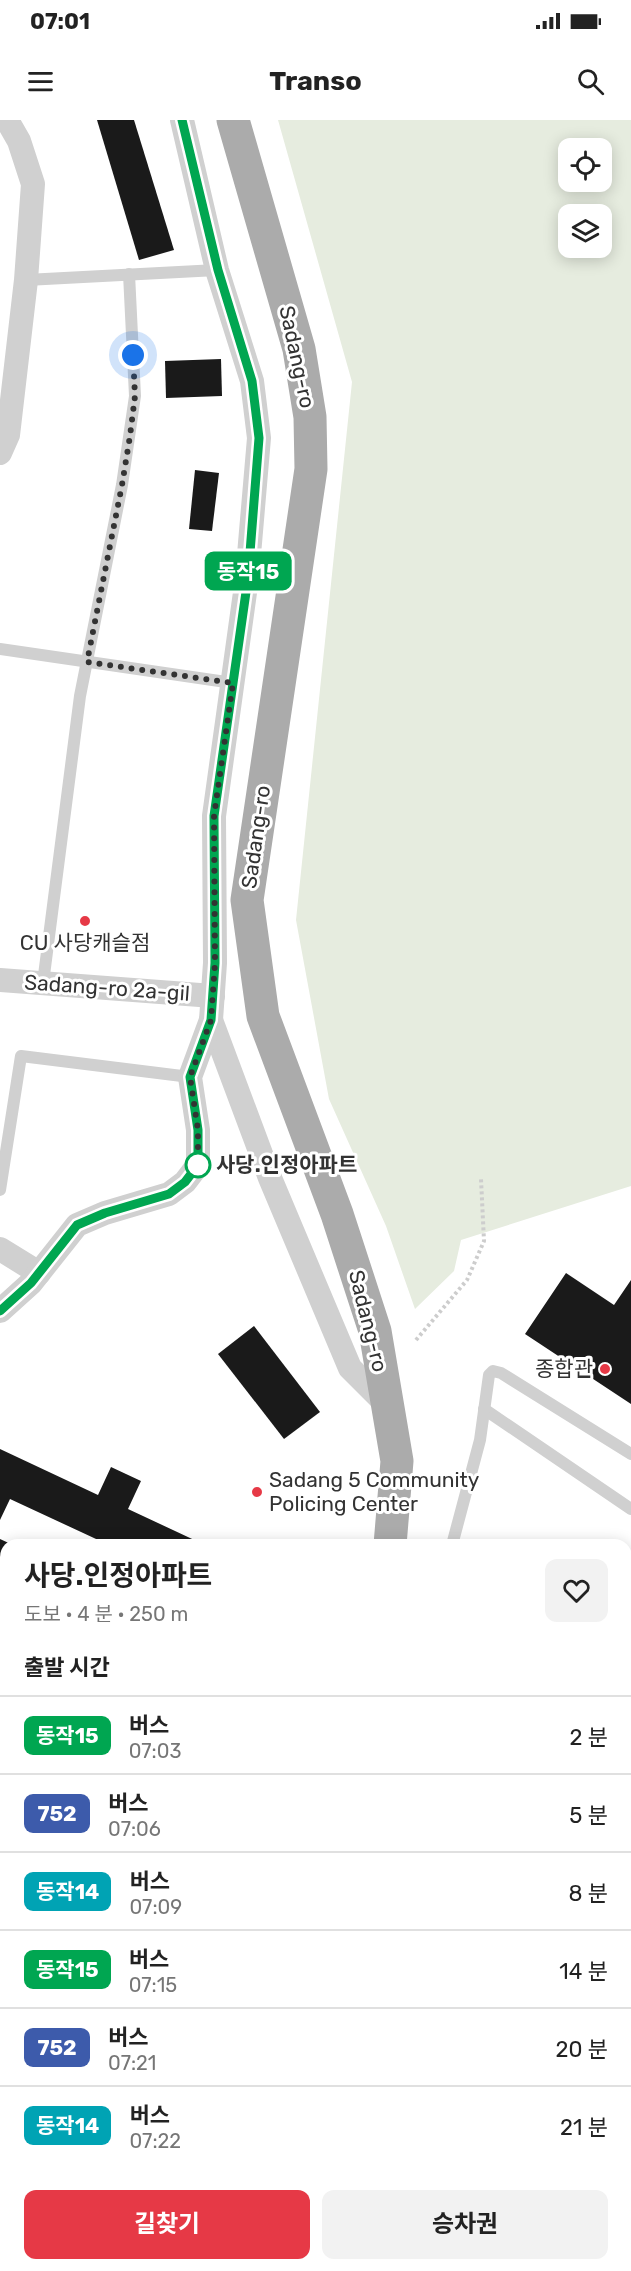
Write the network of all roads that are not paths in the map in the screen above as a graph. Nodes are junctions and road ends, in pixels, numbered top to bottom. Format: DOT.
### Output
graph roads {
  1 [pos="7,120"];
  2 [pos="182,120"];
  3 [pos="233,120"];
  4 [pos="218,270"];
  5 [pos="129,274"];
  6 [pos="26,280"];
  7 [pos="0,453"];
  8 [pos="0,649"];
  9 [pos="87,662"];
  10 [pos="233,683"];
  11 [pos="0,980"];
  12 [pos="43,983"];
  13 [pos="212,1008"];
  14 [pos="190,1077"];
  15 [pos="0,1190"];
  16 [pos="0,1249"];
  17 [pos="39,1273"];
  18 [pos="0,1311"];
  19 [pos="388,1406"];
  20 [pos="484,1409"];
  21 [pos="631,1454"];
  22 [pos="631,1509"];
  23 [pos="390,1539"];
  24 [pos="454,1539"];
  1 -- 6 [label="street"];
  2 -- 4 [label="street"];
  3 -- 19 [label="main road, Sadang-ro"];
  4 -- 5 [label="lane"];
  4 -- 10 [label="street"];
  5 -- 6 [label="lane"];
  5 -- 9 [label="lane"];
  6 -- 7 [label="street"];
  8 -- 9 [label="lane"];
  9 -- 10 [label="lane"];
  9 -- 12 [label="lane"];
  10 -- 13 [label="street"];
  11 -- 12 [label="street, Sadang-ro 2a-gil"];
  12 -- 13 [label="street, Sadang-ro 2a-gil"];
  13 -- 14 [label="street"];
  13 -- 19 [label="street"];
  14 -- 15 [label="lane"];
  14 -- 17 [label="street"];
  16 -- 17 [label="street"];
  17 -- 18 [label="street"];
  19 -- 23 [label="main road, Sadang-ro"];
  20 -- 21 [label="lane"];
  20 -- 22 [label="lane"];
  20 -- 24 [label="lane"];
}
